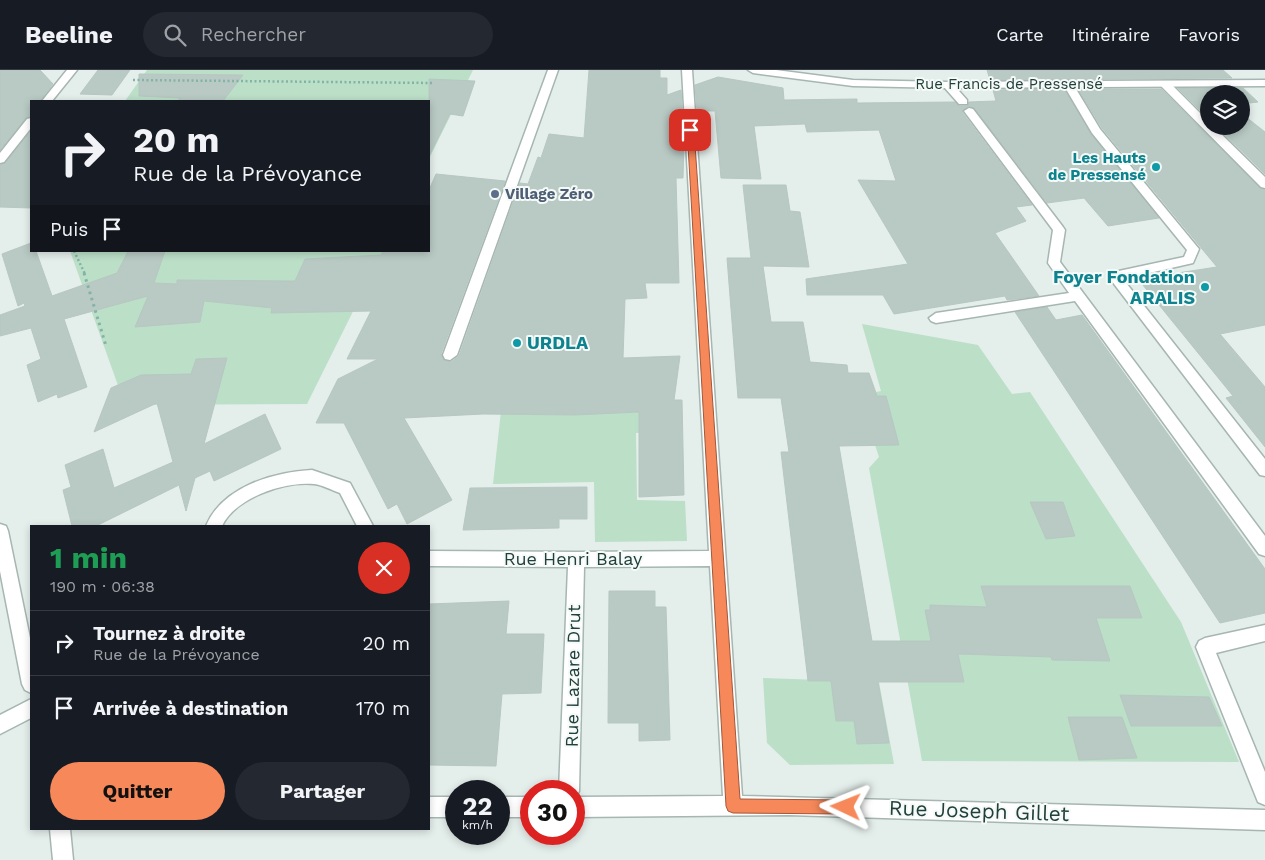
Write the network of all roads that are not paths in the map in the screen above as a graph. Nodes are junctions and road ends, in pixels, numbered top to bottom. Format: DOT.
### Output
graph roads {
  1 [pos="72,70"];
  2 [pos="554,70"];
  3 [pos="686,70"];
  4 [pos="753,70"];
  5 [pos="1265,83"];
  6 [pos="1068,84"];
  7 [pos="1165,84"];
  8 [pos="948,85"];
  9 [pos="48,100"];
  10 [pos="30,122"];
  11 [pos="0,160"];
  12 [pos="1265,184"];
  13 [pos="1079,296"];
  14 [pos="936,318"];
  15 [pos="450,355"];
  16 [pos="1265,470"];
  17 [pos="214,525"];
  18 [pos="364,525"];
  19 [pos="0,531"];
  20 [pos="1265,550"];
  21 [pos="430,558"];
  22 [pos="717,558"];
  23 [pos="576,560"];
  24 [pos="1265,634"];
  25 [pos="30,679"];
  26 [pos="30,709"];
  27 [pos="0,725"];
  28 [pos="569,780"];
  29 [pos="1265,795"];
  30 [pos="733,806"];
  31 [pos="430,807"];
  32 [pos="445,807"];
  33 [pos="585,807"];
  34 [pos="1265,820"];
  35 [pos="60,830"];
  36 [pos="63,860"];
  1 -- 9 [label="street"];
  2 -- 15 [label="street"];
  3 -- 22 [label="street"];
  4 -- 8 [label="street, Rue Francis de Pressensé"];
  5 -- 7 [label="street, Rue Francis de Pressensé"];
  6 -- 7 [label="street, Rue Francis de Pressensé"];
  6 -- 8 [label="street, Rue Francis de Pressensé"];
  6 -- 16 [label="street"];
  7 -- 12 [label="street"];
  8 -- 13 [label="street"];
  10 -- 11 [label="street"];
  13 -- 14 [label="street"];
  13 -- 20 [label="street"];
  17 -- 18 [label="street"];
  19 -- 25 [label="street"];
  21 -- 23 [label="street, Rue Henri Balay"];
  22 -- 23 [label="street, Rue Henri Balay"];
  22 -- 30 [label="street"];
  23 -- 28 [label="street, Rue Lazare Drut"];
  24 -- 29 [label="street"];
  26 -- 27 [label="street"];
  30 -- 33 [label="street, Rue Joseph Gillet"];
  30 -- 34 [label="street, Rue Joseph Gillet"];
  31 -- 32 [label="street"];
  35 -- 36 [label="street"];
}
